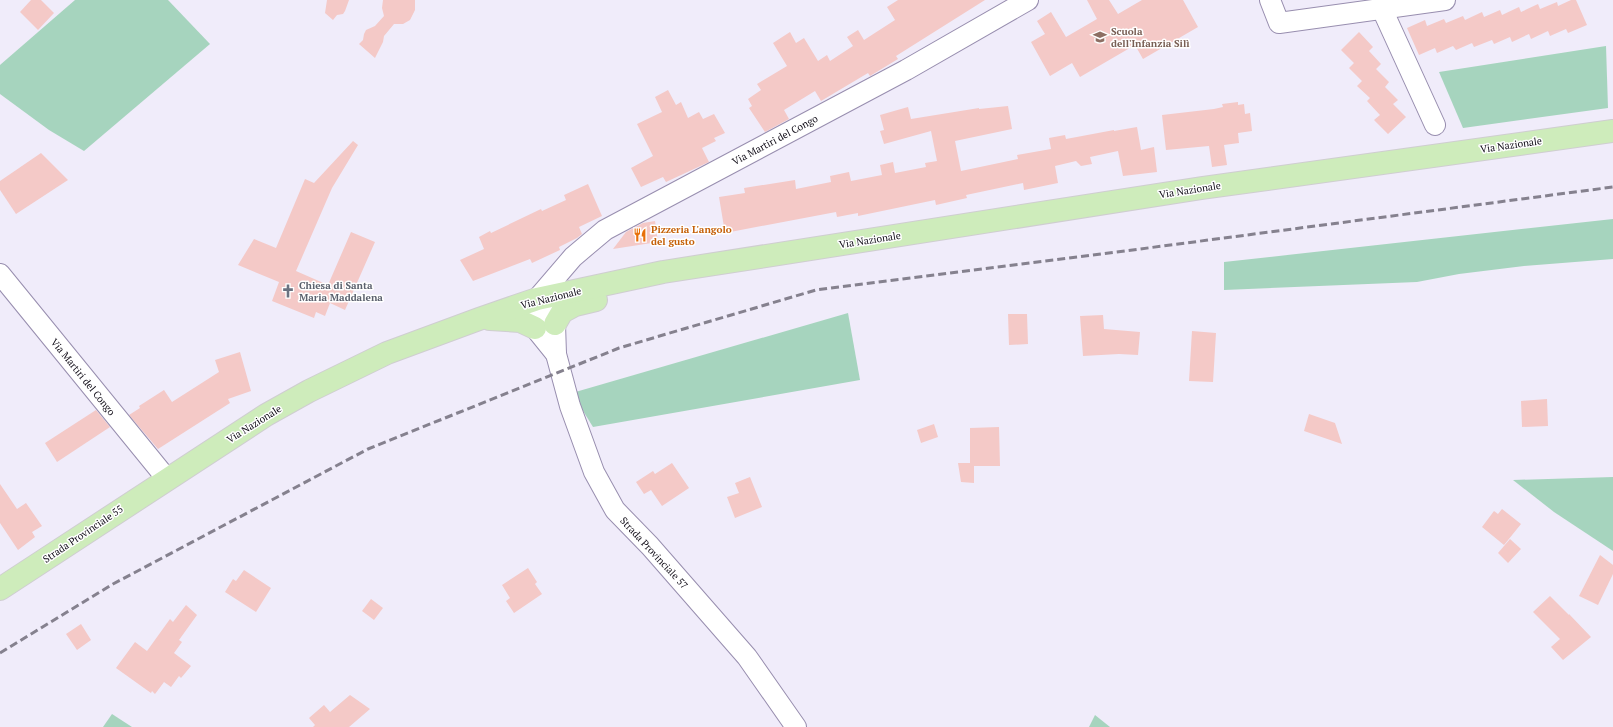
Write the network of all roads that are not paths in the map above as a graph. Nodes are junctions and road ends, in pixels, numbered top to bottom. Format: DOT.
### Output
graph roads {
  1 [pos="1028,0"];
  2 [pos="1270,0"];
  3 [pos="1445,0"];
  4 [pos="1382,9"];
  5 [pos="1435,125"];
  6 [pos="1613,131"];
  7 [pos="663,272"];
  8 [pos="0,274"];
  9 [pos="537,300"];
  10 [pos="479,319"];
  11 [pos="545,326"];
  12 [pos="167,479"];
  13 [pos="0,589"];
  14 [pos="796,727"];
  1 -- 9 [label="street, Via Martiri del Congo"];
  2 -- 4 [label="street"];
  3 -- 4 [label="street"];
  4 -- 5 [label="street"];
  6 -- 7 [label="main road, Via Nazionale"];
  7 -- 9 [label="main road, Via Nazionale"];
  7 -- 11 [label="main road"];
  8 -- 12 [label="street, Via Martiri del Congo"];
  9 -- 10 [label="main road, Via Nazionale"];
  9 -- 11 [label="street"];
  10 -- 11 [label="main road"];
  10 -- 12 [label="main road, Via Nazionale"];
  11 -- 14 [label="street, Strada Provinciale 57"];
  12 -- 13 [label="main road, Strada Provinciale 55"];
}
